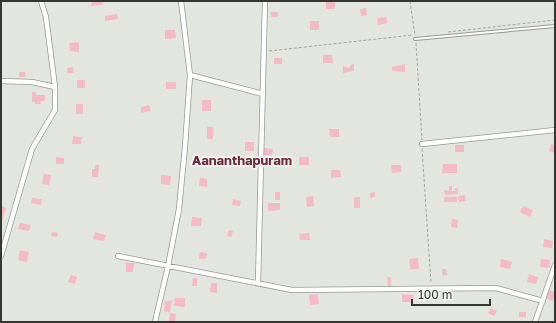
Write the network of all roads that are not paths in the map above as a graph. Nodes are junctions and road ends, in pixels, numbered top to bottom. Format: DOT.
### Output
graph roads {
  1 [pos="41,1"];
  2 [pos="181,1"];
  3 [pos="265,1"];
  4 [pos="555,26"];
  5 [pos="415,39"];
  6 [pos="190,75"];
  7 [pos="1,82"];
  8 [pos="55,87"];
  9 [pos="263,94"];
  10 [pos="555,130"];
  11 [pos="422,144"];
  12 [pos="1,256"];
  13 [pos="118,256"];
  14 [pos="555,265"];
  15 [pos="168,266"];
  16 [pos="258,284"];
  17 [pos="543,300"];
  18 [pos="155,322"];
  19 [pos="535,322"];
  1 -- 8 [label="street"];
  2 -- 6 [label="street"];
  3 -- 9 [label="street"];
  4 -- 5 [label="lane"];
  6 -- 9 [label="street"];
  6 -- 15 [label="street"];
  7 -- 8 [label="street"];
  8 -- 12 [label="street"];
  9 -- 16 [label="street"];
  10 -- 11 [label="street"];
  13 -- 15 [label="street"];
  14 -- 17 [label="street"];
  15 -- 16 [label="street"];
  15 -- 18 [label="street"];
  16 -- 17 [label="street"];
  17 -- 19 [label="street"];
}
